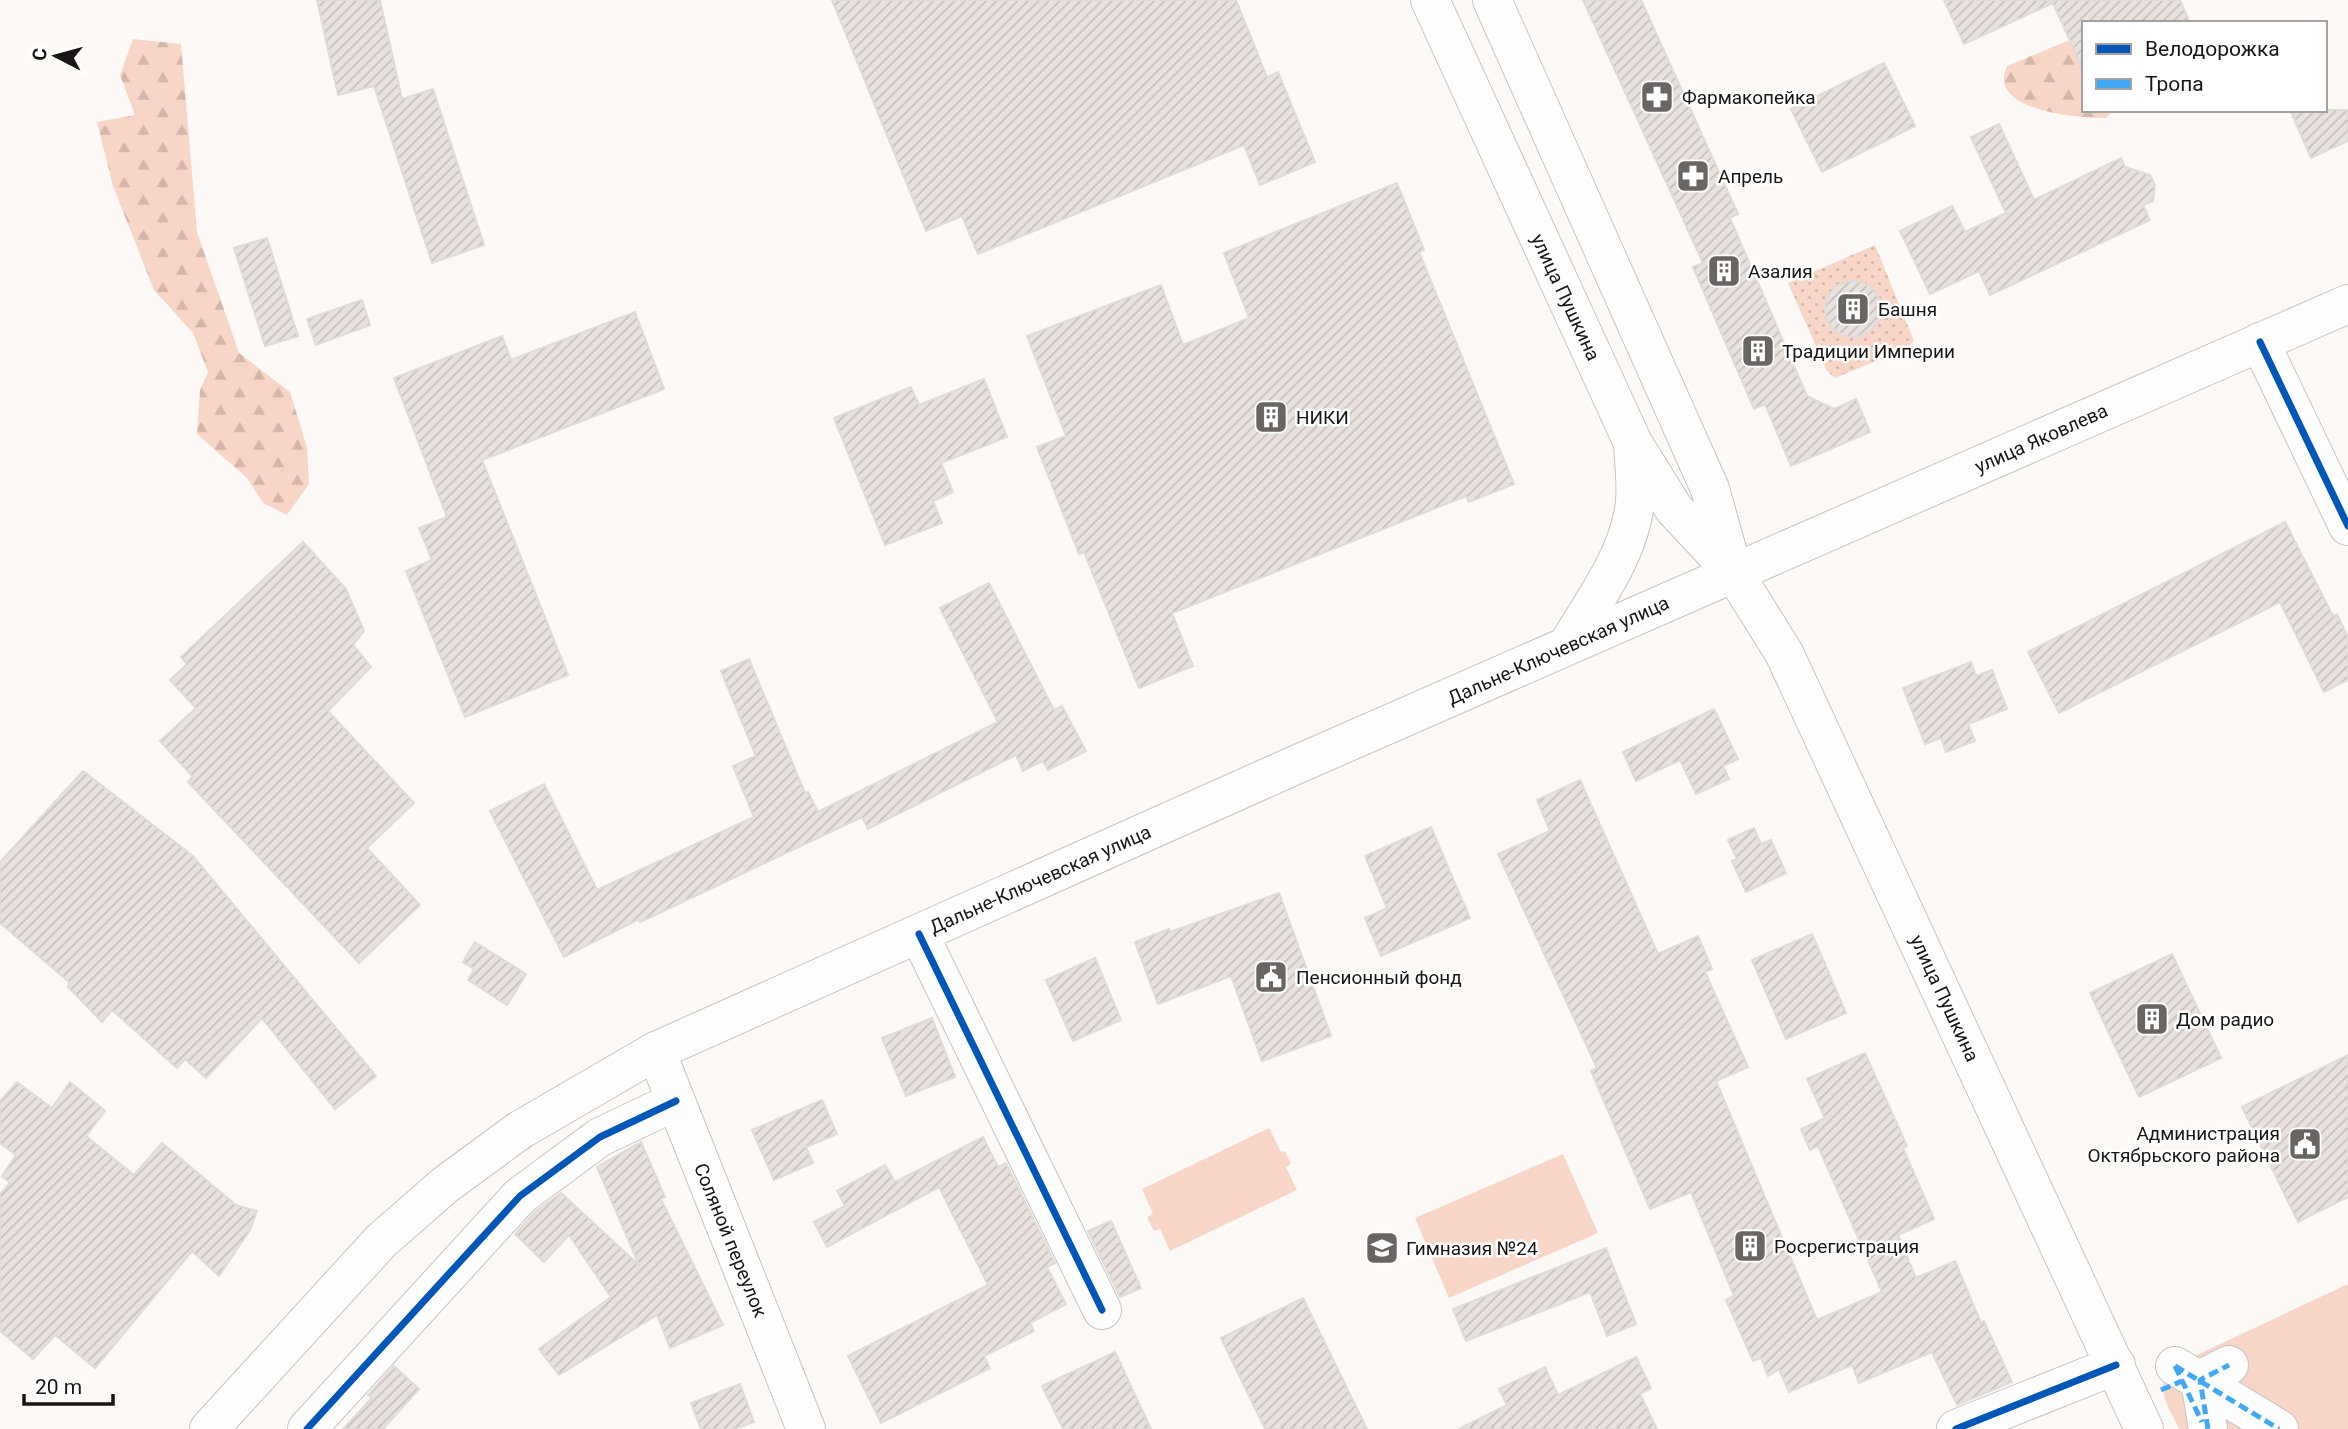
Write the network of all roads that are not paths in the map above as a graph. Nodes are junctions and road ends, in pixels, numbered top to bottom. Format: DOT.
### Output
graph roads {
  1 [pos="1430,0"];
  2 [pos="1492,0"];
  3 [pos="2348,304"];
  4 [pos="2260,342"];
  5 [pos="1633,443"];
  6 [pos="2348,526"];
  7 [pos="1734,573"];
  8 [pos="1567,646"];
  9 [pos="919,934"];
  10 [pos="656,1051"];
  11 [pos="676,1101"];
  12 [pos="1102,1310"];
  13 [pos="2116,1366"];
  14 [pos="2193,1379"];
  15 [pos="2228,1417"];
  16 [pos="209,1429"];
  17 [pos="307,1429"];
  18 [pos="806,1429"];
  19 [pos="1956,1429"];
  20 [pos="2144,1429"];
  21 [pos="2279,1429"];
  1 -- 5 [label="main road, улица Пушкина"];
  2 -- 7 [label="main road, улица Пушкина"];
  3 -- 4 [label="main road, улица Яковлева"];
  4 -- 6 [label="main road"];
  4 -- 7 [label="main road, улица Яковлева"];
  5 -- 7 [label="main road, улица Пушкина"];
  5 -- 8 [label="main road"];
  7 -- 8 [label="main road, Дальне-Ключевская улица"];
  7 -- 13 [label="main road, улица Пушкина"];
  8 -- 9 [label="main road, Дальне-Ключевская улица"];
  9 -- 10 [label="main road, Дальне-Ключевская улица"];
  9 -- 12 [label="main road"];
  10 -- 11 [label="main road, Соляной переулок"];
  10 -- 16 [label="main road, Дальне-Ключевская улица"];
  11 -- 17 [label="main road"];
  11 -- 18 [label="main road, Соляной переулок"];
  13 -- 19 [label="main road"];
  13 -- 20 [label="main road, улица Пушкина"];
  14 -- 15 [label="main road"];
  15 -- 21 [label="main road"];
}
